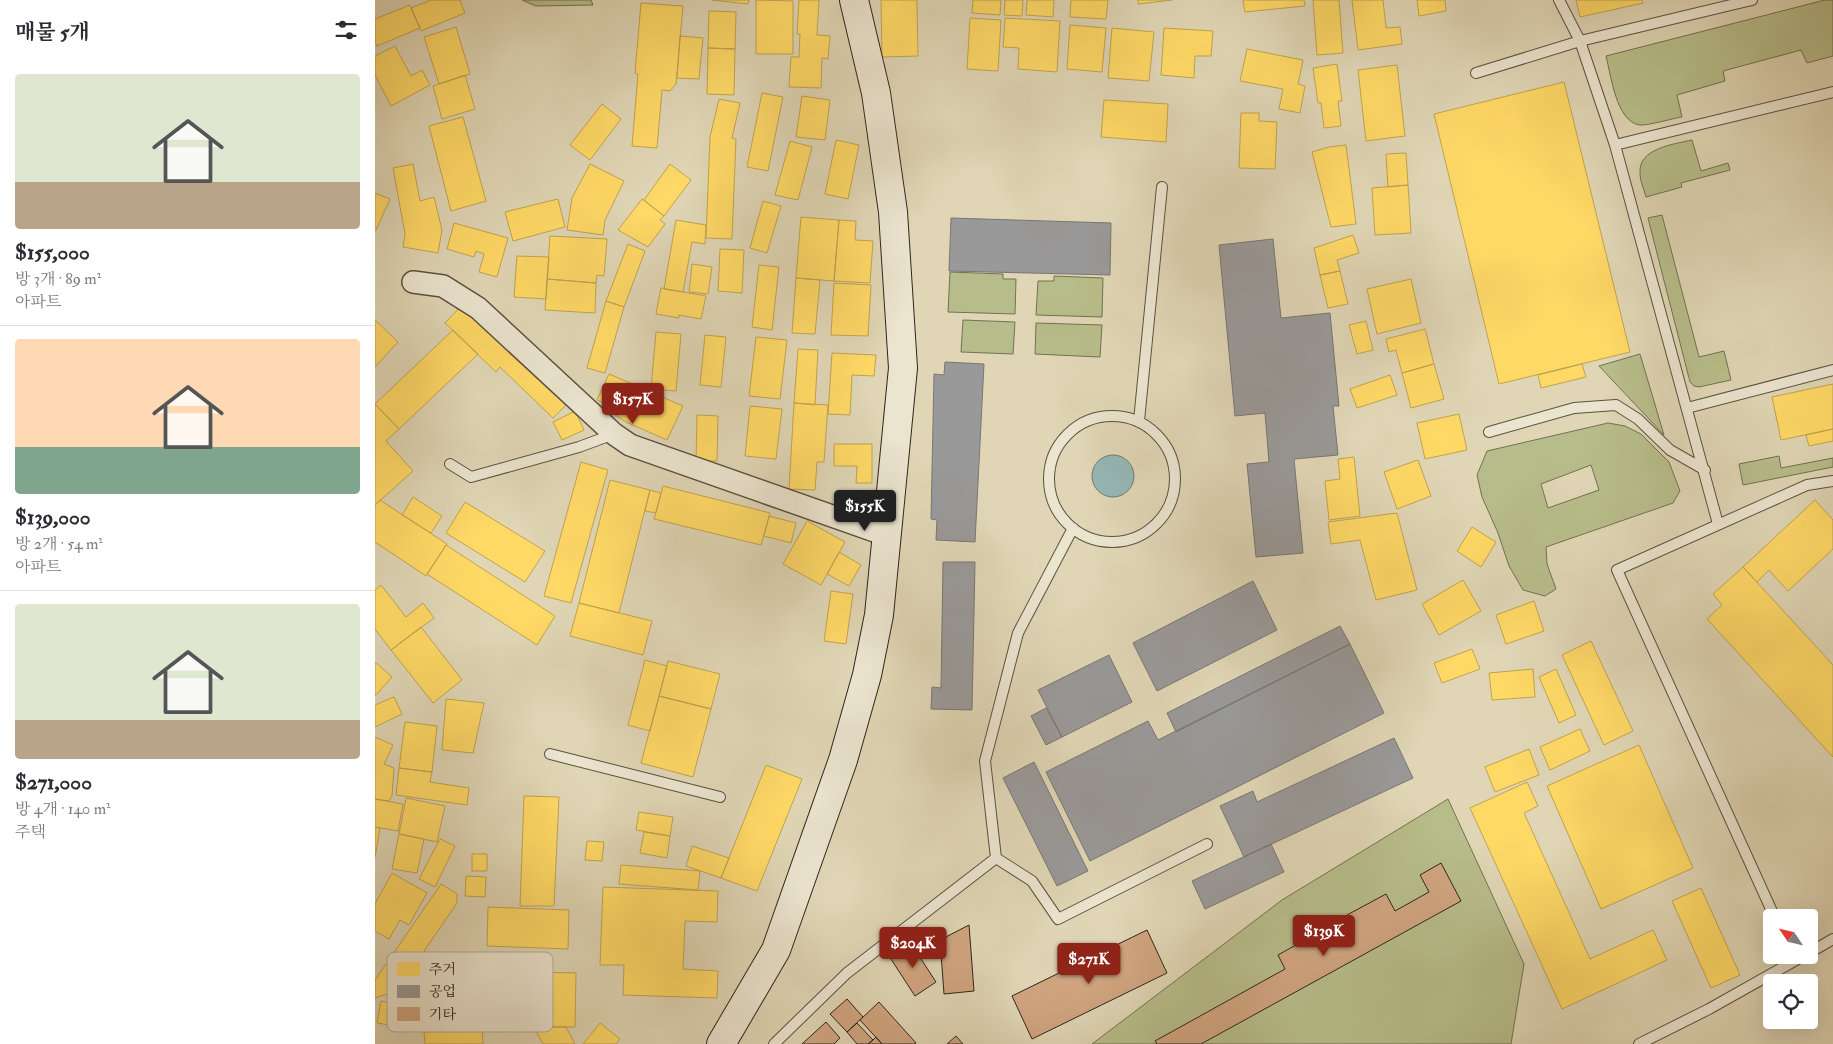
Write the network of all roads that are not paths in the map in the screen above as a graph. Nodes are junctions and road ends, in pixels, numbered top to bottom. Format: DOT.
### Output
graph roads {
  1 [pos="854,0"];
  2 [pos="1559,0"];
  3 [pos="1752,0"];
  4 [pos="1580,41"];
  5 [pos="1476,73"];
  6 [pos="1833,92"];
  7 [pos="1615,146"];
  8 [pos="1162,187"];
  9 [pos="413,282"];
  10 [pos="1833,370"];
  11 [pos="1687,408"];
  12 [pos="1139,421"];
  13 [pos="1489,432"];
  14 [pos="614,434"];
  15 [pos="450,464"];
  16 [pos="1705,470"];
  17 [pos="1833,481"];
  18 [pos="1718,524"];
  19 [pos="1073,528"];
  20 [pos="886,535"];
  21 [pos="550,754"];
  22 [pos="720,797"];
  23 [pos="1207,844"];
  24 [pos="996,858"];
  25 [pos="1771,909"];
  26 [pos="1833,939"];
  27 [pos="1818,948"];
  28 [pos="1783,964"];
  29 [pos="721,1044"];
  30 [pos="774,1044"];
  31 [pos="1639,1044"];
  1 -- 20 [label="street"];
  2 -- 4 [label="lane"];
  3 -- 4 [label="lane"];
  4 -- 5 [label="lane"];
  4 -- 7 [label="lane"];
  6 -- 7 [label="lane"];
  7 -- 11 [label="lane"];
  8 -- 12 [label="lane"];
  9 -- 14 [label="street"];
  10 -- 11 [label="lane"];
  11 -- 16 [label="lane"];
  12 -- 19 [label="lane"];
  12 -- 19 [label="lane"];
  13 -- 16 [label="lane"];
  14 -- 15 [label="lane"];
  14 -- 20 [label="street"];
  16 -- 18 [label="lane"];
  17 -- 18 [label="lane"];
  18 -- 25 [label="lane"];
  19 -- 24 [label="lane"];
  20 -- 29 [label="street"];
  21 -- 22 [label="lane"];
  23 -- 24 [label="lane"];
  24 -- 30 [label="lane"];
  26 -- 27 [label="lane"];
  28 -- 31 [label="lane"];
}
